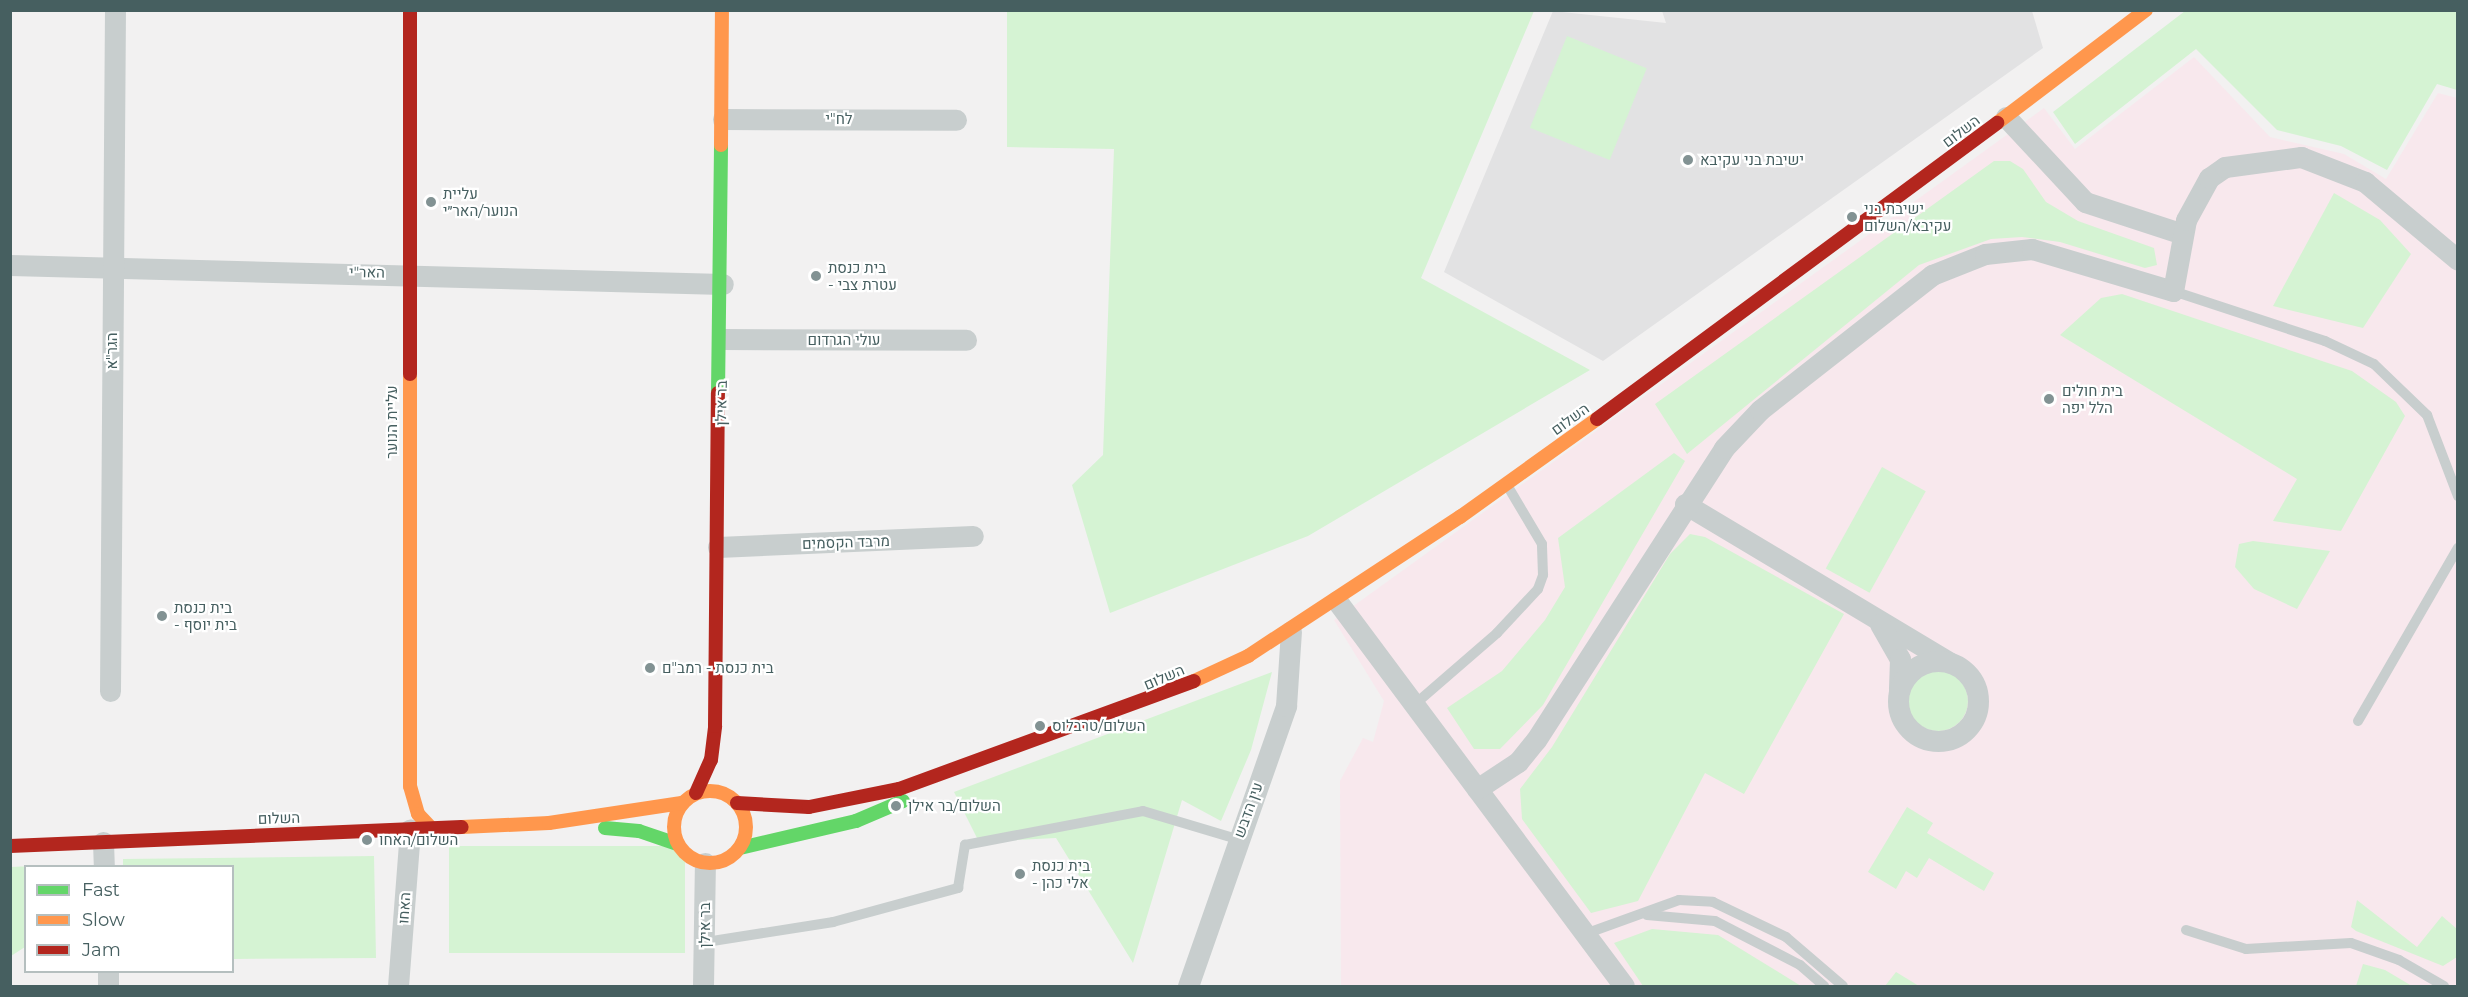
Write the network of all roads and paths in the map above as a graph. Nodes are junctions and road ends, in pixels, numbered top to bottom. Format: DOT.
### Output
graph roads {
  1 [pos="115,10"];
  2 [pos="410,10"];
  3 [pos="722,10"];
  4 [pos="2146,10"];
  5 [pos="2006,117"];
  6 [pos="723,119"];
  7 [pos="956,120"];
  8 [pos="2183,234"];
  9 [pos="2456,257"];
  10 [pos="10,265"];
  11 [pos="113,266"];
  12 [pos="408,273"];
  13 [pos="723,284"];
  14 [pos="2173,291"];
  15 [pos="722,339"];
  16 [pos="966,340"];
  17 [pos="1507,484"];
  18 [pos="2457,496"];
  19 [pos="1685,504"];
  20 [pos="973,536"];
  21 [pos="718,547"];
  22 [pos="2457,548"];
  23 [pos="1337,601"];
  24 [pos="1877,619"];
  25 [pos="1291,631"];
  26 [pos="1949,662"];
  27 [pos="1899,689"];
  28 [pos="110,691"];
  29 [pos="1414,705"];
  30 [pos="2358,721"];
  31 [pos="964,771"];
  32 [pos="1477,789"];
  33 [pos="696,793"];
  34 [pos="682,803"];
  35 [pos="737,803"];
  36 [pos="549,823"];
  37 [pos="420,828"];
  38 [pos="1237,839"];
  39 [pos="104,842"];
  40 [pos="677,844"];
  41 [pos="10,846"];
  42 [pos="740,848"];
  43 [pos="705,863"];
  44 [pos="104,865"];
  45 [pos="1635,916"];
  46 [pos="2186,930"];
  47 [pos="1585,934"];
  48 [pos="706,942"];
  49 [pos="398,987"];
  50 [pos="703,987"];
  51 [pos="1188,987"];
  52 [pos="1624,987"];
  53 [pos="1824,987"];
  54 [pos="1844,987"];
  55 [pos="2444,987"];
  1 -- 11 [label="street, הגר\"א"];
  2 -- 12 [label="street, עליית הנוער"];
  3 -- 6 [label="street, בר אילן"];
  4 -- 5 [label="street, השלום"];
  5 -- 8 [label="street"];
  5 -- 17 [label="street, השלום"];
  6 -- 7 [label="street, לח\"י"];
  6 -- 13 [label="street, בר אילן"];
  8 -- 9 [label="street"];
  8 -- 14 [label="street"];
  10 -- 11 [label="street, האר\"י"];
  11 -- 12 [label="street, האר\"י"];
  11 -- 28 [label="street, הגר\"א"];
  12 -- 13 [label="street, האר\"י"];
  12 -- 37 [label="street, עליית הנוער"];
  13 -- 15 [label="street, בר אילן"];
  14 -- 18 [label="lane"];
  14 -- 19 [label="street"];
  15 -- 16 [label="street, עולי הגרדום"];
  15 -- 21 [label="street, בר אילן"];
  17 -- 23 [label="street, השלום"];
  17 -- 29 [label="lane"];
  19 -- 24 [label="street"];
  19 -- 32 [label="street"];
  20 -- 21 [label="street, מרבד הקסמים"];
  21 -- 33 [label="street, בר אילן"];
  22 -- 30 [label="lane"];
  23 -- 25 [label="street, השלום"];
  23 -- 29 [label="street"];
  24 -- 26 [label="street"];
  24 -- 27 [label="street"];
  25 -- 31 [label="street, השלום"];
  25 -- 38 [label="street, עין הדבש"];
  26 -- 27 [label="street"];
  26 -- 27 [label="street"];
  29 -- 32 [label="street"];
  31 -- 35 [label="street, השלום"];
  31 -- 42 [label="street, השלום"];
  32 -- 47 [label="street"];
  33 -- 34 [label="street"];
  33 -- 35 [label="street"];
  34 -- 36 [label="street, השלום"];
  34 -- 40 [label="street"];
  35 -- 42 [label="street"];
  36 -- 37 [label="street, השלום"];
  36 -- 40 [label="street, השלום"];
  37 -- 39 [label="street, השלום"];
  37 -- 49 [label="street, האחו"];
  38 -- 48 [label="lane"];
  38 -- 51 [label="street, עין הדבש"];
  39 -- 41 [label="street, השלום"];
  39 -- 44 [label="street"];
  40 -- 43 [label="street"];
  42 -- 43 [label="street"];
  43 -- 48 [label="street, בר אילן"];
  45 -- 47 [label="lane"];
  45 -- 53 [label="lane"];
  45 -- 54 [label="lane"];
  46 -- 55 [label="lane"];
  47 -- 52 [label="street"];
  48 -- 50 [label="street, בר אילן"];
}
